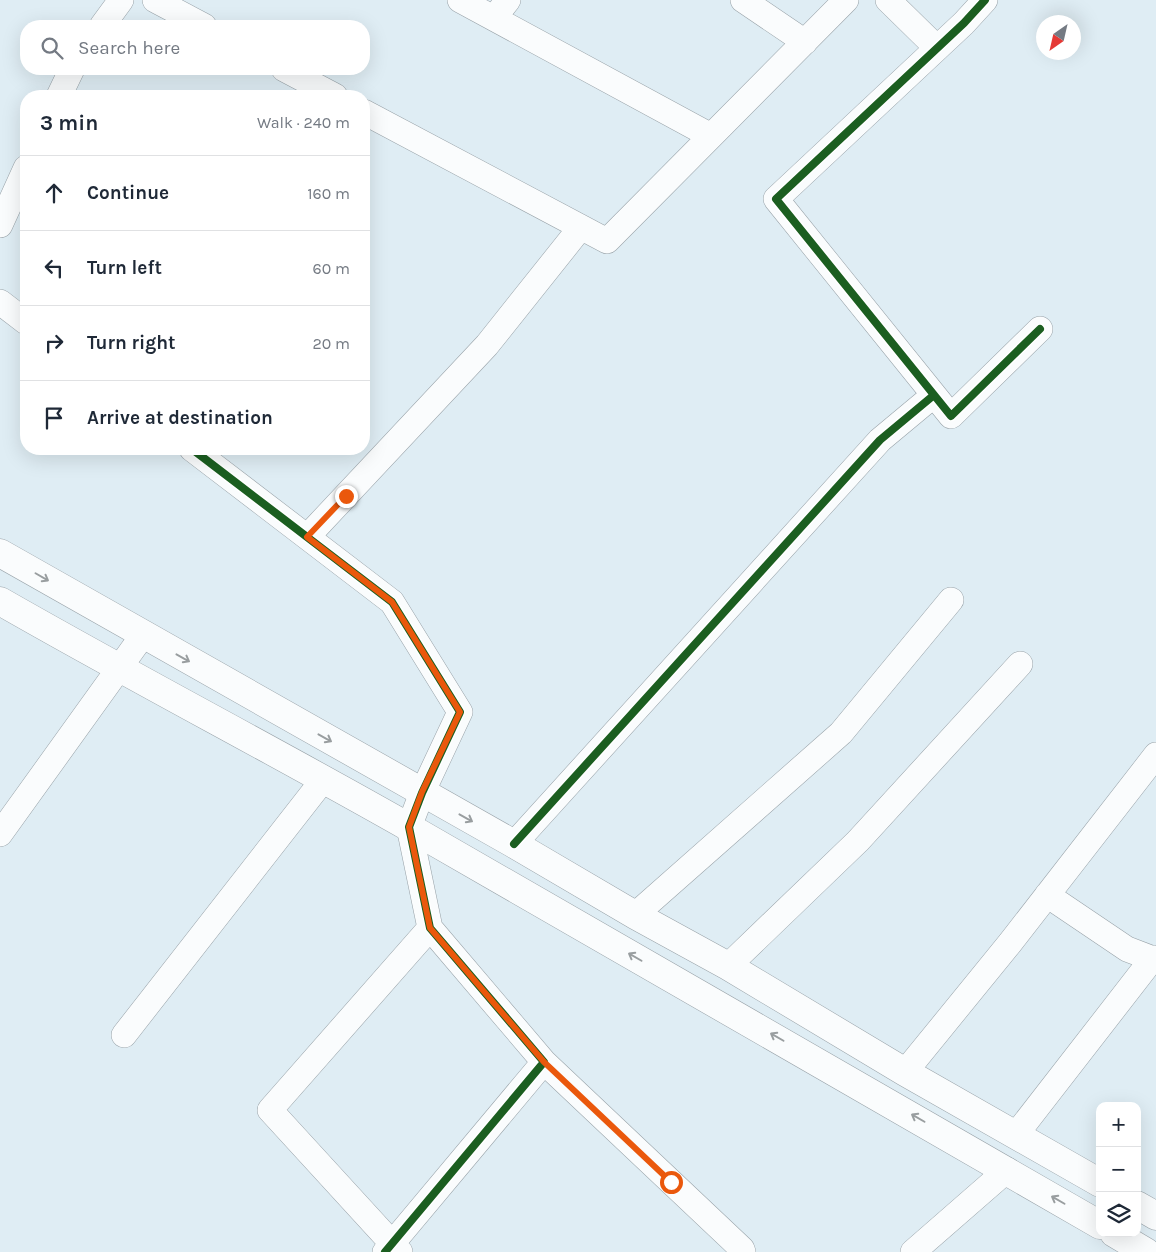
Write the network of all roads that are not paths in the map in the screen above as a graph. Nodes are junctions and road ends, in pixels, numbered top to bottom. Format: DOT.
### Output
graph roads {
  1 [pos="121,0"];
  2 [pos="155,0"];
  3 [pos="460,0"];
  4 [pos="743,0"];
  5 [pos="846,0"];
  6 [pos="888,0"];
  7 [pos="985,0"];
  8 [pos="501,9"];
  9 [pos="106,20"];
  10 [pos="193,20"];
  11 [pos="805,42"];
  12 [pos="937,48"];
  13 [pos="69,75"];
  14 [pos="295,75"];
  15 [pos="62,90"];
  16 [pos="324,90"];
  17 [pos="370,115"];
  18 [pos="711,136"];
  19 [pos="20,181"];
  20 [pos="0,225"];
  21 [pos="581,228"];
  22 [pos="0,302"];
  23 [pos="20,317"];
  24 [pos="1040,329"];
  25 [pos="934,395"];
  26 [pos="200,455"];
  27 [pos="307,537"];
  28 [pos="0,553"];
  29 [pos="951,600"];
  30 [pos="0,602"];
  31 [pos="143,635"];
  32 [pos="1020,664"];
  33 [pos="118,669"];
  34 [pos="1156,754"];
  35 [pos="323,780"];
  36 [pos="422,792"];
  37 [pos="409,827"];
  38 [pos="0,834"];
  39 [pos="514,844"];
  40 [pos="1047,895"];
  41 [pos="635,915"];
  42 [pos="430,928"];
  43 [pos="1154,959"];
  44 [pos="728,966"];
  45 [pos="124,1035"];
  46 [pos="544,1062"];
  47 [pos="905,1072"];
  48 [pos="1017,1136"];
  49 [pos="1007,1170"];
  50 [pos="1096,1182"];
  51 [pos="1141,1207"];
  52 [pos="1156,1216"];
  53 [pos="1096,1223"];
  54 [pos="1121,1237"];
  55 [pos="393,1249"];
  56 [pos="743,1252"];
  57 [pos="913,1252"];
  58 [pos="1146,1252"];
  1 -- 9 [label="street"];
  2 -- 10 [label="street"];
  3 -- 8 [label="street"];
  4 -- 11 [label="street"];
  5 -- 11 [label="street"];
  6 -- 12 [label="street"];
  7 -- 12 [label="street"];
  8 -- 18 [label="street"];
  11 -- 18 [label="street"];
  12 -- 25 [label="street"];
  13 -- 15 [label="street"];
  14 -- 16 [label="street"];
  17 -- 21 [label="street"];
  18 -- 21 [label="street"];
  19 -- 20 [label="street"];
  21 -- 27 [label="street"];
  22 -- 23 [label="street"];
  24 -- 25 [label="street"];
  25 -- 39 [label="street"];
  26 -- 27 [label="street"];
  27 -- 36 [label="street"];
  28 -- 31 [label="highway, one-way"];
  29 -- 41 [label="street"];
  30 -- 33 [label="highway"];
  31 -- 33 [label="street"];
  31 -- 36 [label="highway, one-way"];
  32 -- 44 [label="street"];
  33 -- 35 [label="highway"];
  33 -- 38 [label="street"];
  34 -- 40 [label="street"];
  35 -- 37 [label="highway"];
  35 -- 45 [label="street"];
  36 -- 37 [label="street"];
  36 -- 39 [label="highway, one-way"];
  37 -- 42 [label="street"];
  49 -- 37 [label="highway, one-way"];
  39 -- 41 [label="highway"];
  40 -- 43 [label="street"];
  40 -- 47 [label="street"];
  41 -- 44 [label="highway"];
  42 -- 46 [label="street"];
  42 -- 55 [label="street"];
  43 -- 48 [label="street"];
  44 -- 47 [label="highway"];
  46 -- 55 [label="street"];
  46 -- 56 [label="street"];
  47 -- 48 [label="highway"];
  48 -- 50 [label="highway"];
  53 -- 49 [label="highway, one-way"];
  49 -- 57 [label="street"];
  51 -- 52 [label="highway"];
  54 -- 58 [label="highway"];
}
